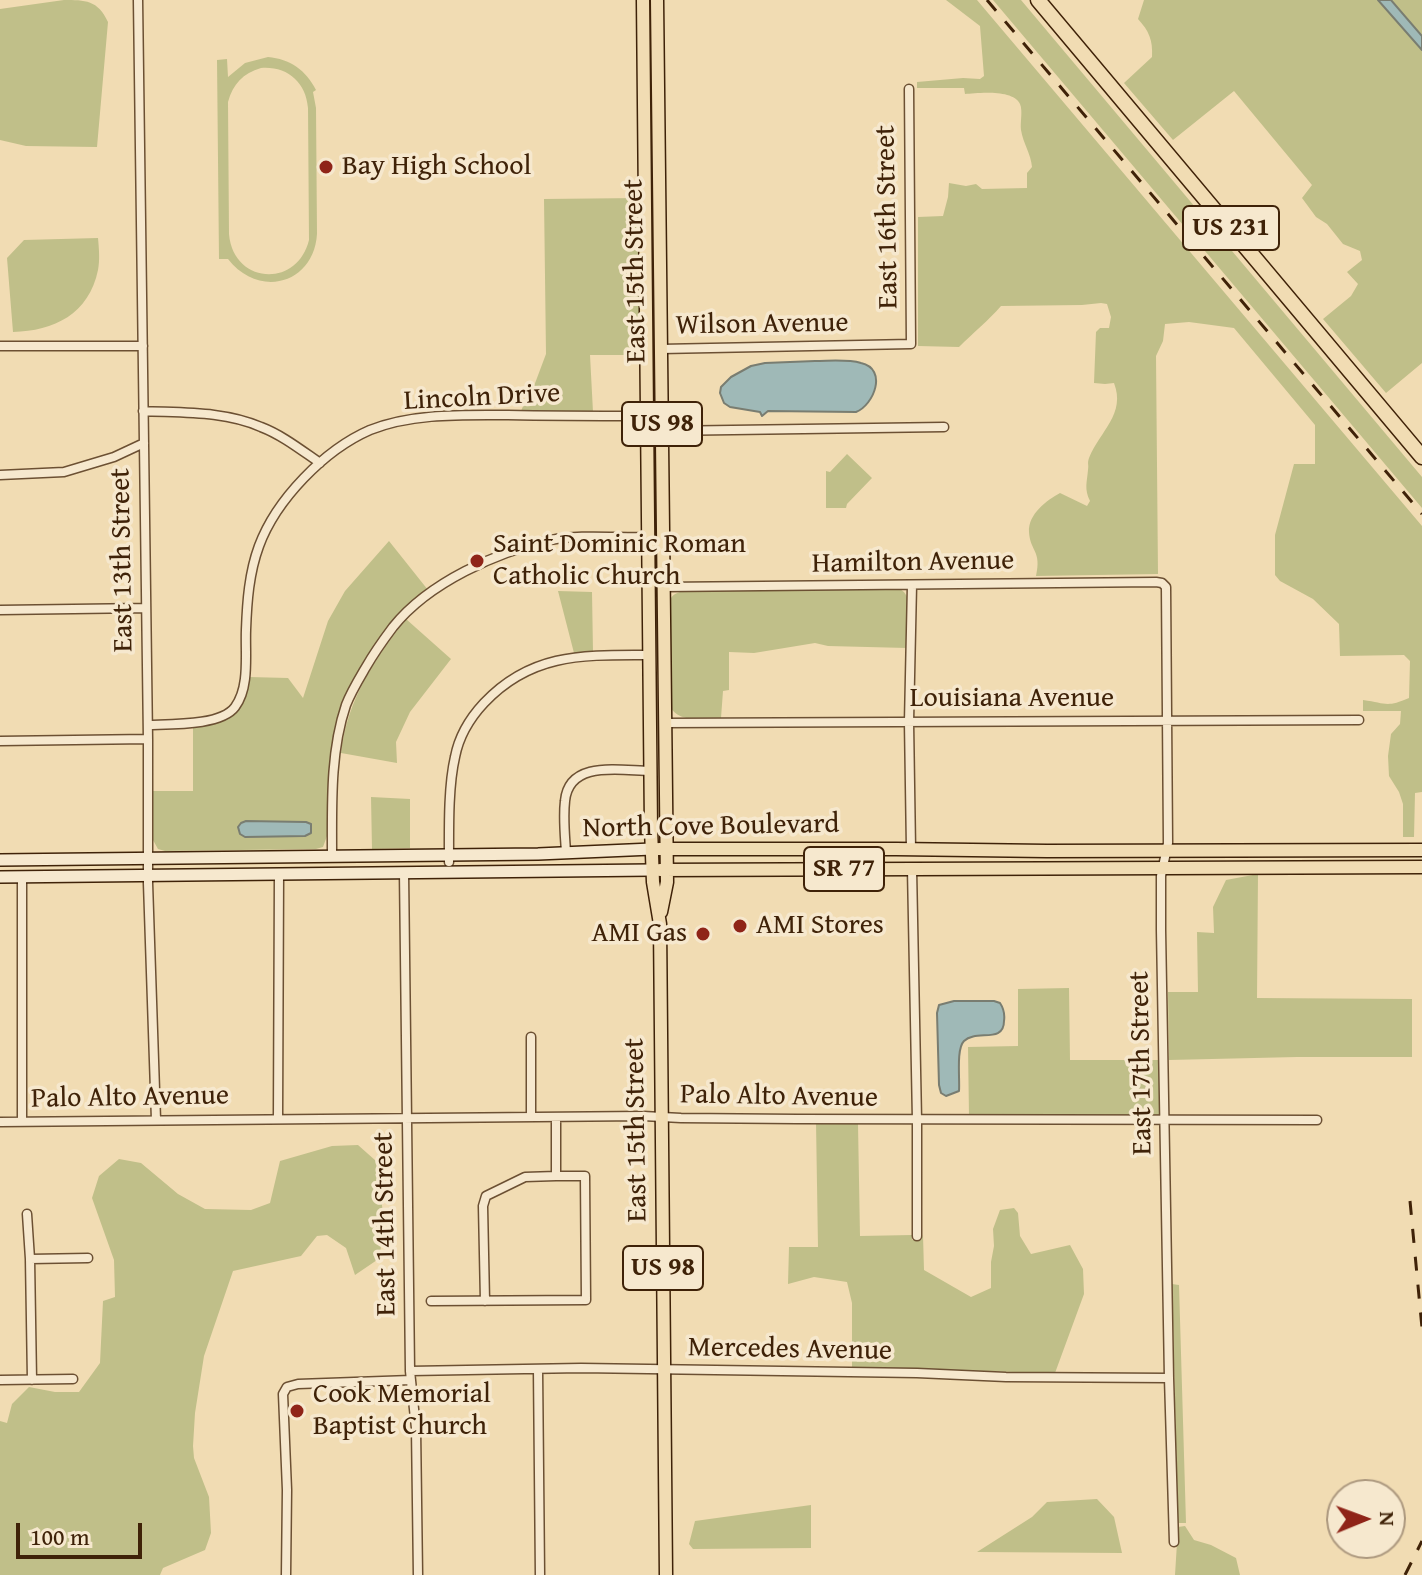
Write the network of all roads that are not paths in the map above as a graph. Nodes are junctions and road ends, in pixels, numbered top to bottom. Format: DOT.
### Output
graph roads {
  1 [pos="138,0"];
  2 [pos="643,0"];
  3 [pos="657,0"];
  4 [pos="1038,0"];
  5 [pos="658,85"];
  6 [pos="644,86"];
  7 [pos="909,89"];
  8 [pos="645,188"];
  9 [pos="659,188"];
  10 [pos="646,280"];
  11 [pos="660,280"];
  12 [pos="911,344"];
  13 [pos="0,346"];
  14 [pos="143,346"];
  15 [pos="647,349"];
  16 [pos="661,349"];
  17 [pos="143,411"];
  18 [pos="662,415"];
  19 [pos="647,416"];
  20 [pos="944,427"];
  21 [pos="662,431"];
  22 [pos="647,432"];
  23 [pos="144,443"];
  24 [pos="1422,457"];
  25 [pos="320,463"];
  26 [pos="0,475"];
  27 [pos="648,537"];
  28 [pos="663,537"];
  29 [pos="1163,584"];
  30 [pos="912,585"];
  31 [pos="649,587"];
  32 [pos="664,587"];
  33 [pos="146,608"];
  34 [pos="0,610"];
  35 [pos="650,655"];
  36 [pos="664,655"];
  37 [pos="1167,720"];
  38 [pos="1359,720"];
  39 [pos="909,722"];
  40 [pos="650,723"];
  41 [pos="665,723"];
  42 [pos="148,725"];
  43 [pos="148,739"];
  44 [pos="0,741"];
  45 [pos="651,771"];
  46 [pos="652,849"];
  47 [pos="666,849"];
  48 [pos="911,849"];
  49 [pos="1168,850"];
  50 [pos="1422,850"];
  51 [pos="566,852"];
  52 [pos="332,856"];
  53 [pos="149,858"];
  54 [pos="449,858"];
  55 [pos="0,860"];
  56 [pos="1422,867"];
  57 [pos="1163,868"];
  58 [pos="912,869"];
  59 [pos="652,870"];
  60 [pos="666,870"];
  61 [pos="404,872"];
  62 [pos="279,874"];
  63 [pos="148,875"];
  64 [pos="0,877"];
  65 [pos="22,877"];
  66 [pos="660,924"];
  67 [pos="531,1037"];
  68 [pos="531,1117"];
  69 [pos="556,1117"];
  70 [pos="661,1117"];
  71 [pos="278,1118"];
  72 [pos="406,1118"];
  73 [pos="1165,1119"];
  74 [pos="156,1120"];
  75 [pos="917,1120"];
  76 [pos="1317,1120"];
  77 [pos="0,1122"];
  78 [pos="22,1122"];
  79 [pos="556,1176"];
  80 [pos="27,1214"];
  81 [pos="917,1236"];
  82 [pos="88,1258"];
  83 [pos="30,1259"];
  84 [pos="431,1301"];
  85 [pos="485,1301"];
  86 [pos="538,1369"];
  87 [pos="664,1371"];
  88 [pos="411,1376"];
  89 [pos="1169,1378"];
  90 [pos="73,1379"];
  91 [pos="0,1380"];
  92 [pos="32,1380"];
  93 [pos="1174,1542"];
  94 [pos="286,1575"];
  95 [pos="418,1575"];
  96 [pos="540,1575"];
  97 [pos="666,1575"];
  1 -- 14 [label="street, East 13th Street"];
  2 -- 6 [label="main road, East 15th Street / US 98"];
  3 -- 5 [label="main road, East 15th Street / US 98"];
  4 -- 24 [label="highway, US 231"];
  5 -- 6 [label="main road"];
  5 -- 9 [label="main road, East 15th Street / US 98"];
  6 -- 8 [label="main road, East 15th Street / US 98"];
  7 -- 12 [label="street, East 16th Street"];
  8 -- 9 [label="main road"];
  8 -- 10 [label="main road, East 15th Street / US 98"];
  9 -- 11 [label="main road, East 15th Street / US 98"];
  10 -- 11 [label="main road"];
  10 -- 15 [label="main road, East 15th Street / US 98"];
  11 -- 16 [label="main road, East 15th Street / US 98"];
  12 -- 16 [label="street, Wilson Avenue"];
  13 -- 14 [label="street"];
  14 -- 17 [label="street, East 13th Street"];
  15 -- 16 [label="main road"];
  15 -- 19 [label="main road, East 15th Street / US 98"];
  16 -- 18 [label="main road, East 15th Street / US 98"];
  17 -- 23 [label="street, East 13th Street"];
  17 -- 25 [label="street"];
  18 -- 19 [label="main road"];
  18 -- 21 [label="main road, East 15th Street / US 98"];
  19 -- 22 [label="main road, East 15th Street / US 98"];
  19 -- 25 [label="street, Lincoln Drive"];
  20 -- 21 [label="street"];
  21 -- 22 [label="main road"];
  21 -- 28 [label="main road, East 15th Street / US 98"];
  22 -- 27 [label="main road, East 15th Street / US 98"];
  23 -- 26 [label="street"];
  23 -- 33 [label="street, East 13th Street"];
  25 -- 42 [label="street, Lincoln Drive"];
  27 -- 28 [label="main road"];
  27 -- 31 [label="main road, East 15th Street / US 98"];
  27 -- 52 [label="street"];
  28 -- 32 [label="main road, East 15th Street / US 98"];
  29 -- 30 [label="street, Hamilton Avenue"];
  29 -- 37 [label="street, East 17th Street"];
  30 -- 32 [label="street, Hamilton Avenue"];
  30 -- 39 [label="street"];
  31 -- 32 [label="main road"];
  31 -- 35 [label="main road, East 15th Street / US 98"];
  32 -- 36 [label="main road, East 15th Street / US 98"];
  33 -- 34 [label="street"];
  33 -- 42 [label="street, East 13th Street"];
  35 -- 36 [label="main road"];
  35 -- 40 [label="main road, East 15th Street / US 98"];
  35 -- 54 [label="street"];
  36 -- 41 [label="main road, East 15th Street / US 98"];
  37 -- 38 [label="street, Louisiana Avenue"];
  37 -- 39 [label="street, Louisiana Avenue"];
  37 -- 49 [label="street, East 17th Street"];
  39 -- 41 [label="street, Louisiana Avenue"];
  39 -- 48 [label="street"];
  40 -- 41 [label="main road"];
  40 -- 45 [label="main road, East 15th Street / US 98"];
  41 -- 47 [label="main road, East 15th Street / US 98"];
  42 -- 43 [label="street, East 13th Street"];
  43 -- 44 [label="street"];
  43 -- 53 [label="street, East 13th Street"];
  45 -- 46 [label="main road, East 15th Street / US 98"];
  45 -- 51 [label="street"];
  46 -- 47 [label="main road, North Cove Boulevard / SR 77"];
  46 -- 51 [label="main road, North Cove Boulevard / SR 77"];
  46 -- 59 [label="main road, East 15th Street / US 98"];
  47 -- 48 [label="main road, North Cove Boulevard / SR 77"];
  47 -- 60 [label="main road, East 15th Street / US 98"];
  48 -- 49 [label="main road, North Cove Boulevard / SR 77"];
  49 -- 50 [label="main road, North Cove Boulevard / SR 77"];
  49 -- 57 [label="street, East 17th Street"];
  51 -- 54 [label="main road, North Cove Boulevard / SR 77"];
  52 -- 53 [label="main road"];
  52 -- 54 [label="main road"];
  53 -- 55 [label="main road"];
  53 -- 63 [label="street, East 13th Street"];
  54 -- 61 [label="main road"];
  56 -- 57 [label="main road, North Cove Boulevard / SR 77"];
  57 -- 58 [label="main road, North Cove Boulevard / SR 77"];
  57 -- 73 [label="street, East 17th Street"];
  58 -- 60 [label="main road, North Cove Boulevard / SR 77"];
  58 -- 75 [label="street"];
  59 -- 60 [label="main road, North Cove Boulevard / SR 77"];
  59 -- 61 [label="main road, North Cove Boulevard / SR 77"];
  59 -- 66 [label="main road, East 15th Street / US 98"];
  60 -- 66 [label="main road, East 15th Street / US 98"];
  61 -- 62 [label="main road, North Cove Boulevard / SR 77"];
  61 -- 72 [label="street, East 14th Street"];
  62 -- 63 [label="main road, North Cove Boulevard / SR 77"];
  62 -- 71 [label="street"];
  63 -- 65 [label="main road, North Cove Boulevard / SR 77"];
  63 -- 74 [label="street, East 13th Street"];
  64 -- 65 [label="main road, North Cove Boulevard / SR 77"];
  65 -- 78 [label="street"];
  66 -- 70 [label="main road, East 15th Street / US 98"];
  67 -- 68 [label="street"];
  68 -- 69 [label="street, Palo Alto Avenue"];
  68 -- 72 [label="street, Palo Alto Avenue"];
  69 -- 70 [label="street, Palo Alto Avenue"];
  69 -- 79 [label="street"];
  70 -- 75 [label="street, Palo Alto Avenue"];
  70 -- 87 [label="main road, East 15th Street / US 98"];
  71 -- 72 [label="street, Palo Alto Avenue"];
  71 -- 74 [label="street, Palo Alto Avenue"];
  72 -- 88 [label="street, East 14th Street"];
  73 -- 75 [label="street, Palo Alto Avenue"];
  73 -- 76 [label="street, Palo Alto Avenue"];
  73 -- 89 [label="street, East 17th Street"];
  74 -- 78 [label="street, Palo Alto Avenue"];
  75 -- 81 [label="street"];
  77 -- 78 [label="street, Palo Alto Avenue"];
  79 -- 85 [label="street"];
  79 -- 85 [label="street"];
  80 -- 83 [label="street"];
  82 -- 83 [label="street"];
  83 -- 92 [label="street"];
  84 -- 85 [label="street"];
  86 -- 87 [label="street, Mercedes Avenue"];
  86 -- 88 [label="street, Mercedes Avenue"];
  86 -- 96 [label="street"];
  87 -- 89 [label="street, Mercedes Avenue"];
  87 -- 97 [label="main road, East 15th Street / US 98"];
  88 -- 94 [label="street, Mercedes Avenue"];
  88 -- 95 [label="street, East 14th Street"];
  89 -- 93 [label="street, East 17th Street"];
  90 -- 92 [label="street"];
  91 -- 92 [label="street"];
}
